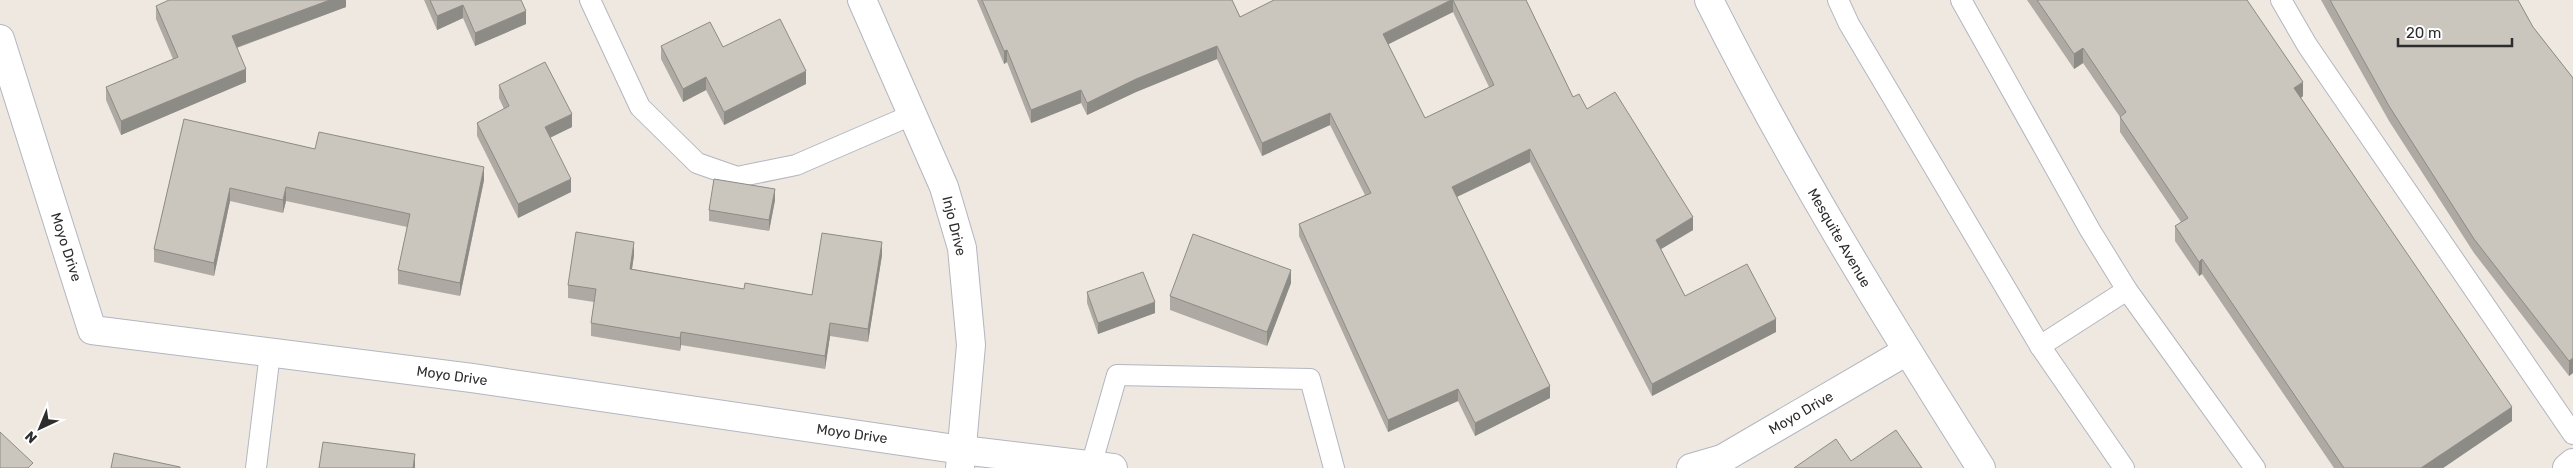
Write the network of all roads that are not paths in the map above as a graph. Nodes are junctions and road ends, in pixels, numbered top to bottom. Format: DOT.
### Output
graph roads {
  1 [pos="590,0"];
  2 [pos="862,0"];
  3 [pos="1709,0"];
  4 [pos="1838,0"];
  5 [pos="1961,0"];
  6 [pos="2281,0"];
  7 [pos="0,39"];
  8 [pos="914,114"];
  9 [pos="2127,290"];
  10 [pos="2040,346"];
  11 [pos="1907,351"];
  12 [pos="270,353"];
  13 [pos="2573,434"];
  14 [pos="961,459"];
  15 [pos="2573,463"];
  16 [pos="1102,467"];
  17 [pos="256,468"];
  18 [pos="1334,468"];
  19 [pos="1691,468"];
  20 [pos="1981,468"];
  21 [pos="2124,468"];
  22 [pos="2255,468"];
  23 [pos="2566,468"];
  1 -- 8 [label="lane"];
  2 -- 8 [label="street, Injo Drive"];
  3 -- 11 [label="street, Mesquite Avenue"];
  4 -- 10 [label="lane"];
  5 -- 9 [label="lane"];
  6 -- 13 [label="lane"];
  7 -- 12 [label="street, Moyo Drive"];
  8 -- 14 [label="street, Injo Drive"];
  9 -- 10 [label="lane"];
  9 -- 22 [label="lane"];
  10 -- 21 [label="lane"];
  11 -- 19 [label="street, Moyo Drive"];
  11 -- 20 [label="street, Mesquite Avenue"];
  12 -- 14 [label="street, Moyo Drive"];
  12 -- 17 [label="lane"];
  14 -- 16 [label="street, Moyo Drive"];
  15 -- 23 [label="street"];
  16 -- 18 [label="lane"];
}
